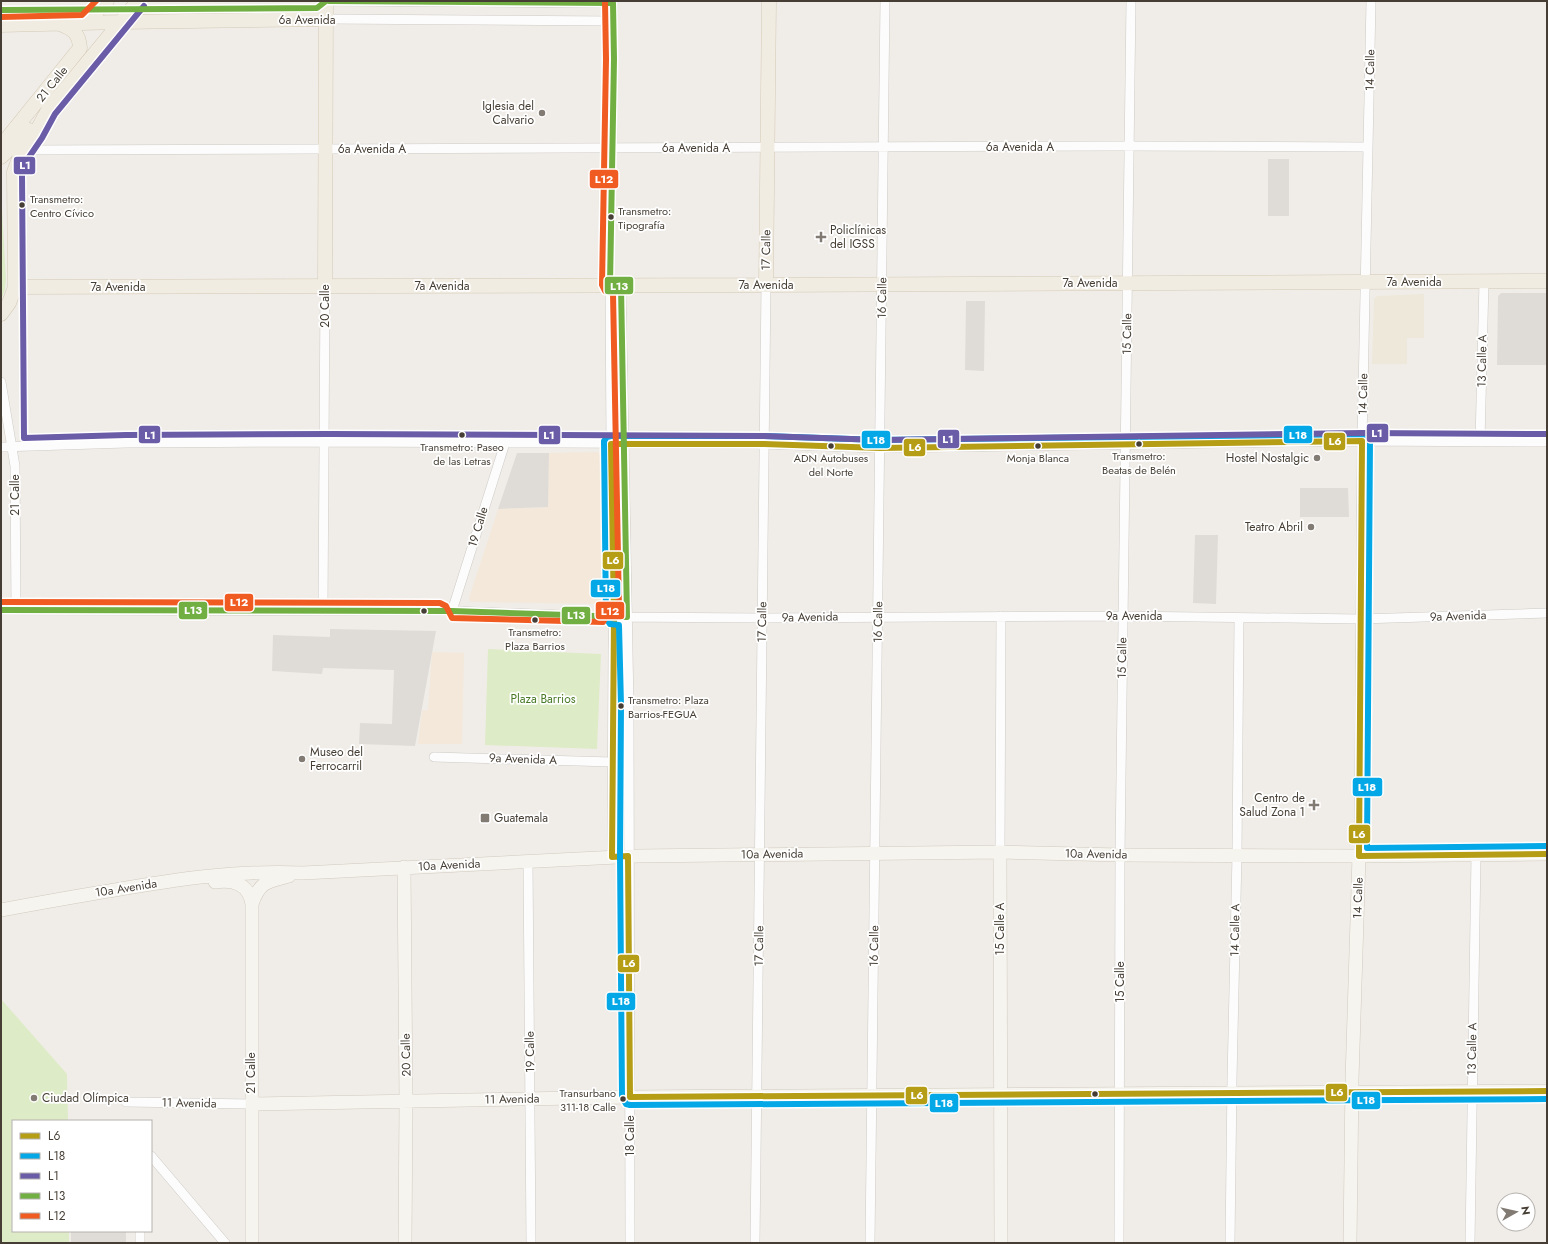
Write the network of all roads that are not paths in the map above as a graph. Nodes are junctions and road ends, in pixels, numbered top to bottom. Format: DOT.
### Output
graph roads {
  1 [pos="107,1"];
  2 [pos="138,1"];
  3 [pos="327,1"];
  4 [pos="769,1"];
  5 [pos="885,1"];
  6 [pos="1131,1"];
  7 [pos="1371,1"];
  8 [pos="577,2"];
  9 [pos="326,19"];
  10 [pos="613,20"];
  11 [pos="121,22"];
  12 [pos="85,23"];
  13 [pos="60,24"];
  14 [pos="1,25"];
  15 [pos="48,110"];
  16 [pos="1,146"];
  17 [pos="1129,146"];
  18 [pos="884,147"];
  19 [pos="1368,147"];
  20 [pos="612,148"];
  21 [pos="768,148"];
  22 [pos="325,149"];
  23 [pos="24,150"];
  24 [pos="1,157"];
  25 [pos="1484,281"];
  26 [pos="1547,281"];
  27 [pos="1365,282"];
  28 [pos="1128,283"];
  29 [pos="882,284"];
  30 [pos="766,285"];
  31 [pos="325,286"];
  32 [pos="615,286"];
  33 [pos="15,287"];
  34 [pos="1,314"];
  35 [pos="1,382"];
  36 [pos="1362,441"];
  37 [pos="324,442"];
  38 [pos="1480,442"];
  39 [pos="1547,442"];
  40 [pos="505,443"];
  41 [pos="611,444"];
  42 [pos="624,444"];
  43 [pos="764,444"];
  44 [pos="1125,445"];
  45 [pos="1,446"];
  46 [pos="12,446"];
  47 [pos="880,448"];
  48 [pos="1,610"];
  49 [pos="16,610"];
  50 [pos="323,611"];
  51 [pos="452,611"];
  52 [pos="1547,613"];
  53 [pos="878,616"];
  54 [pos="1001,616"];
  55 [pos="1123,616"];
  56 [pos="614,617"];
  57 [pos="627,617"];
  58 [pos="762,618"];
  59 [pos="1239,618"];
  60 [pos="1361,619"];
  61 [pos="434,756"];
  62 [pos="612,762"];
  63 [pos="1000,852"];
  64 [pos="875,853"];
  65 [pos="760,854"];
  66 [pos="1237,854"];
  67 [pos="1547,854"];
  68 [pos="1120,855"];
  69 [pos="1476,855"];
  70 [pos="628,856"];
  71 [pos="1359,856"];
  72 [pos="612,857"];
  73 [pos="528,861"];
  74 [pos="404,867"];
  75 [pos="303,873"];
  76 [pos="252,904"];
  77 [pos="1,910"];
  78 [pos="1,918"];
  79 [pos="1471,1091"];
  80 [pos="1547,1091"];
  81 [pos="1352,1092"];
  82 [pos="1232,1093"];
  83 [pos="1000,1094"];
  84 [pos="1120,1094"];
  85 [pos="872,1095"];
  86 [pos="757,1096"];
  87 [pos="630,1097"];
  88 [pos="531,1098"];
  89 [pos="406,1101"];
  90 [pos="126,1102"];
  91 [pos="252,1104"];
  92 [pos="152,1157"];
  93 [pos="140,1232"];
  94 [pos="140,1243"];
  95 [pos="225,1243"];
  96 [pos="252,1243"];
  97 [pos="406,1243"];
  98 [pos="531,1243"];
  99 [pos="630,1243"];
  100 [pos="754,1243"];
  101 [pos="870,1243"];
  102 [pos="1001,1243"];
  103 [pos="1119,1243"];
  104 [pos="1230,1243"];
  105 [pos="1350,1243"];
  106 [pos="1470,1243"];
  1 -- 12 [label="main road"];
  2 -- 11 [label="main road, 21 Calle"];
  3 -- 8 [label="street, 6a Avenida"];
  3 -- 9 [label="main road, 20 Calle"];
  4 -- 21 [label="main road, 17 Calle"];
  5 -- 18 [label="street, 16 Calle"];
  6 -- 17 [label="street, 15 Calle"];
  7 -- 19 [label="street, 14 Calle"];
  8 -- 10 [label="street, 6a Avenida"];
  9 -- 10 [label="street, 6a Avenida"];
  9 -- 11 [label="main road, 6a Avenida"];
  9 -- 22 [label="main road, 20 Calle"];
  10 -- 20 [label="street"];
  11 -- 12 [label="main road, 6a Avenida"];
  11 -- 15 [label="main road, 21 Calle"];
  12 -- 13 [label="main road, 6a Avenida"];
  13 -- 14 [label="main road, 6a Avenida"];
  13 -- 16 [label="main road, 21 Calle"];
  15 -- 23 [label="main road, 21 Calle"];
  15 -- 24 [label="main road"];
  17 -- 18 [label="street, 6a Avenida A"];
  17 -- 19 [label="street, 6a Avenida A"];
  17 -- 28 [label="street, 15 Calle"];
  18 -- 21 [label="street, 6a Avenida A"];
  18 -- 29 [label="street, 16 Calle"];
  19 -- 27 [label="street, 14 Calle"];
  20 -- 21 [label="street, 6a Avenida A"];
  20 -- 22 [label="street, 6a Avenida A"];
  21 -- 30 [label="main road, 17 Calle"];
  22 -- 23 [label="street, 6a Avenida A"];
  22 -- 31 [label="main road, 20 Calle"];
  23 -- 33 [label="main road, 21 Calle"];
  25 -- 26 [label="main road, 7a Avenida"];
  25 -- 27 [label="main road, 7a Avenida"];
  25 -- 38 [label="street, 13 Calle A"];
  27 -- 28 [label="main road, 7a Avenida"];
  27 -- 36 [label="street, 14 Calle"];
  28 -- 29 [label="main road, 7a Avenida"];
  28 -- 44 [label="street, 15 Calle"];
  29 -- 30 [label="main road, 7a Avenida"];
  29 -- 47 [label="street, 16 Calle"];
  30 -- 32 [label="main road, 7a Avenida"];
  30 -- 43 [label="street, 17 Calle"];
  31 -- 32 [label="main road, 7a Avenida"];
  31 -- 33 [label="main road, 7a Avenida"];
  31 -- 37 [label="street, 20 Calle"];
  32 -- 41 [label="street"];
  32 -- 42 [label="street, 18 Calle"];
  33 -- 34 [label="main road"];
  35 -- 46 [label="street, 21 Calle"];
  36 -- 38 [label="street"];
  36 -- 44 [label="street"];
  36 -- 60 [label="street, 14 Calle"];
  37 -- 40 [label="street"];
  37 -- 46 [label="street"];
  37 -- 50 [label="street, 20 Calle"];
  38 -- 39 [label="street"];
  40 -- 41 [label="street"];
  40 -- 51 [label="street, 19 Calle"];
  41 -- 42 [label="street"];
  41 -- 56 [label="street"];
  42 -- 43 [label="street"];
  42 -- 57 [label="street, 18 Calle"];
  43 -- 47 [label="street"];
  43 -- 58 [label="street, 17 Calle"];
  44 -- 47 [label="street"];
  44 -- 55 [label="street, 15 Calle"];
  45 -- 46 [label="street"];
  46 -- 49 [label="street, 21 Calle"];
  47 -- 53 [label="street, 16 Calle"];
  48 -- 49 [label="street, 9a Avenida"];
  49 -- 50 [label="street, 9a Avenida"];
  50 -- 51 [label="street, 9a Avenida"];
  51 -- 56 [label="street, 9a Avenida"];
  52 -- 60 [label="street, 9a Avenida"];
  53 -- 54 [label="street, 9a Avenida"];
  53 -- 58 [label="street, 9a Avenida"];
  53 -- 64 [label="street, 16 Calle"];
  54 -- 55 [label="street, 9a Avenida"];
  54 -- 63 [label="street, 15 Calle A"];
  55 -- 59 [label="street, 9a Avenida"];
  55 -- 68 [label="street, 15 Calle"];
  56 -- 57 [label="street, 9a Avenida"];
  56 -- 62 [label="street"];
  57 -- 58 [label="street, 9a Avenida"];
  57 -- 70 [label="street, 18 Calle"];
  58 -- 65 [label="street, 17 Calle"];
  59 -- 60 [label="street, 9a Avenida"];
  59 -- 66 [label="street, 14 Calle A"];
  60 -- 71 [label="street, 14 Calle"];
  61 -- 62 [label="street, 9a Avenida A"];
  62 -- 72 [label="street"];
  63 -- 64 [label="main road, 10a Avenida"];
  63 -- 68 [label="main road, 10a Avenida"];
  63 -- 83 [label="main road, 15 Calle A"];
  64 -- 65 [label="main road, 10a Avenida"];
  64 -- 85 [label="street, 16 Calle"];
  65 -- 70 [label="main road, 10a Avenida"];
  65 -- 86 [label="street, 17 Calle"];
  66 -- 68 [label="main road, 10a Avenida"];
  66 -- 71 [label="main road, 10a Avenida"];
  66 -- 82 [label="street, 14 Calle A"];
  67 -- 69 [label="main road, 10a Avenida"];
  68 -- 84 [label="street, 15 Calle"];
  69 -- 71 [label="main road, 10a Avenida"];
  69 -- 79 [label="street, 13 Calle A"];
  70 -- 72 [label="main road, 10a Avenida"];
  70 -- 87 [label="street, 18 Calle"];
  71 -- 81 [label="main road, 14 Calle"];
  72 -- 73 [label="main road, 10a Avenida"];
  73 -- 74 [label="main road, 10a Avenida"];
  73 -- 88 [label="street, 19 Calle"];
  74 -- 75 [label="main road, 10a Avenida"];
  74 -- 89 [label="main road, 20 Calle"];
  75 -- 76 [label="main road"];
  75 -- 77 [label="main road, 10a Avenida"];
  76 -- 78 [label="main road, 10a Avenida"];
  76 -- 91 [label="main road, 21 Calle"];
  79 -- 80 [label="main road, 11 Avenida"];
  79 -- 81 [label="main road, 11 Avenida"];
  79 -- 106 [label="street, 13 Calle A"];
  81 -- 82 [label="main road, 11 Avenida"];
  81 -- 105 [label="main road, 14 Calle"];
  82 -- 84 [label="main road, 11 Avenida"];
  82 -- 104 [label="street, 14 Calle A"];
  83 -- 84 [label="main road, 11 Avenida"];
  83 -- 85 [label="main road, 11 Avenida"];
  83 -- 102 [label="main road, 15 Calle A"];
  84 -- 103 [label="street, 15 Calle"];
  85 -- 86 [label="main road, 11 Avenida"];
  85 -- 101 [label="street, 16 Calle"];
  86 -- 87 [label="main road, 11 Avenida"];
  86 -- 100 [label="street, 17 Calle"];
  87 -- 88 [label="main road, 11 Avenida"];
  87 -- 99 [label="street, 18 Calle"];
  88 -- 89 [label="main road, 11 Avenida"];
  88 -- 98 [label="street, 19 Calle"];
  89 -- 91 [label="main road, 11 Avenida"];
  89 -- 97 [label="main road, 20 Calle"];
  90 -- 91 [label="street, 11 Avenida"];
  91 -- 96 [label="main road, 21 Calle"];
  92 -- 95 [label="street"];
  93 -- 94 [label="street"];
}
